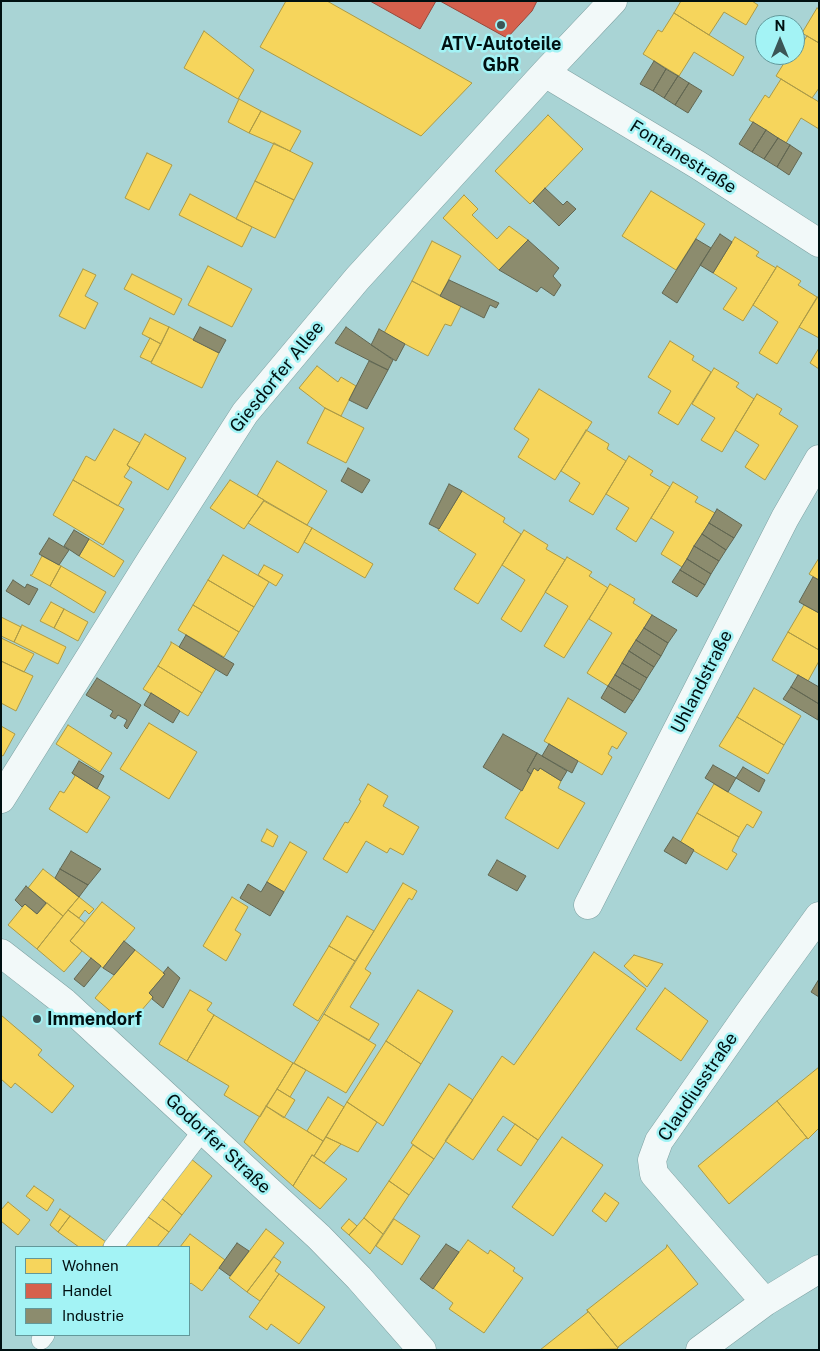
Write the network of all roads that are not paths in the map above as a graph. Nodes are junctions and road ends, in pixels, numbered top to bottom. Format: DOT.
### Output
graph roads {
  1 [pos="613,1"];
  2 [pos="545,73"];
  3 [pos="819,243"];
  4 [pos="819,459"];
  5 [pos="1,799"];
  6 [pos="588,905"];
  7 [pos="819,916"];
  8 [pos="1,953"];
  9 [pos="203,1130"];
  10 [pos="114,1246"];
  11 [pos="819,1269"];
  12 [pos="765,1302"];
  13 [pos="422,1350"];
  14 [pos="700,1350"];
  1 -- 2 [label="street, Giesdorfer Allee"];
  2 -- 3 [label="street, Fontanestraße"];
  2 -- 5 [label="street, Giesdorfer Allee"];
  4 -- 6 [label="street, Uhlandstraße"];
  7 -- 12 [label="street, Claudiusstraße"];
  8 -- 9 [label="street, Godorfer Straße"];
  9 -- 10 [label="lane"];
  9 -- 13 [label="street, Godorfer Straße"];
  11 -- 12 [label="street"];
  12 -- 14 [label="street"];
}
